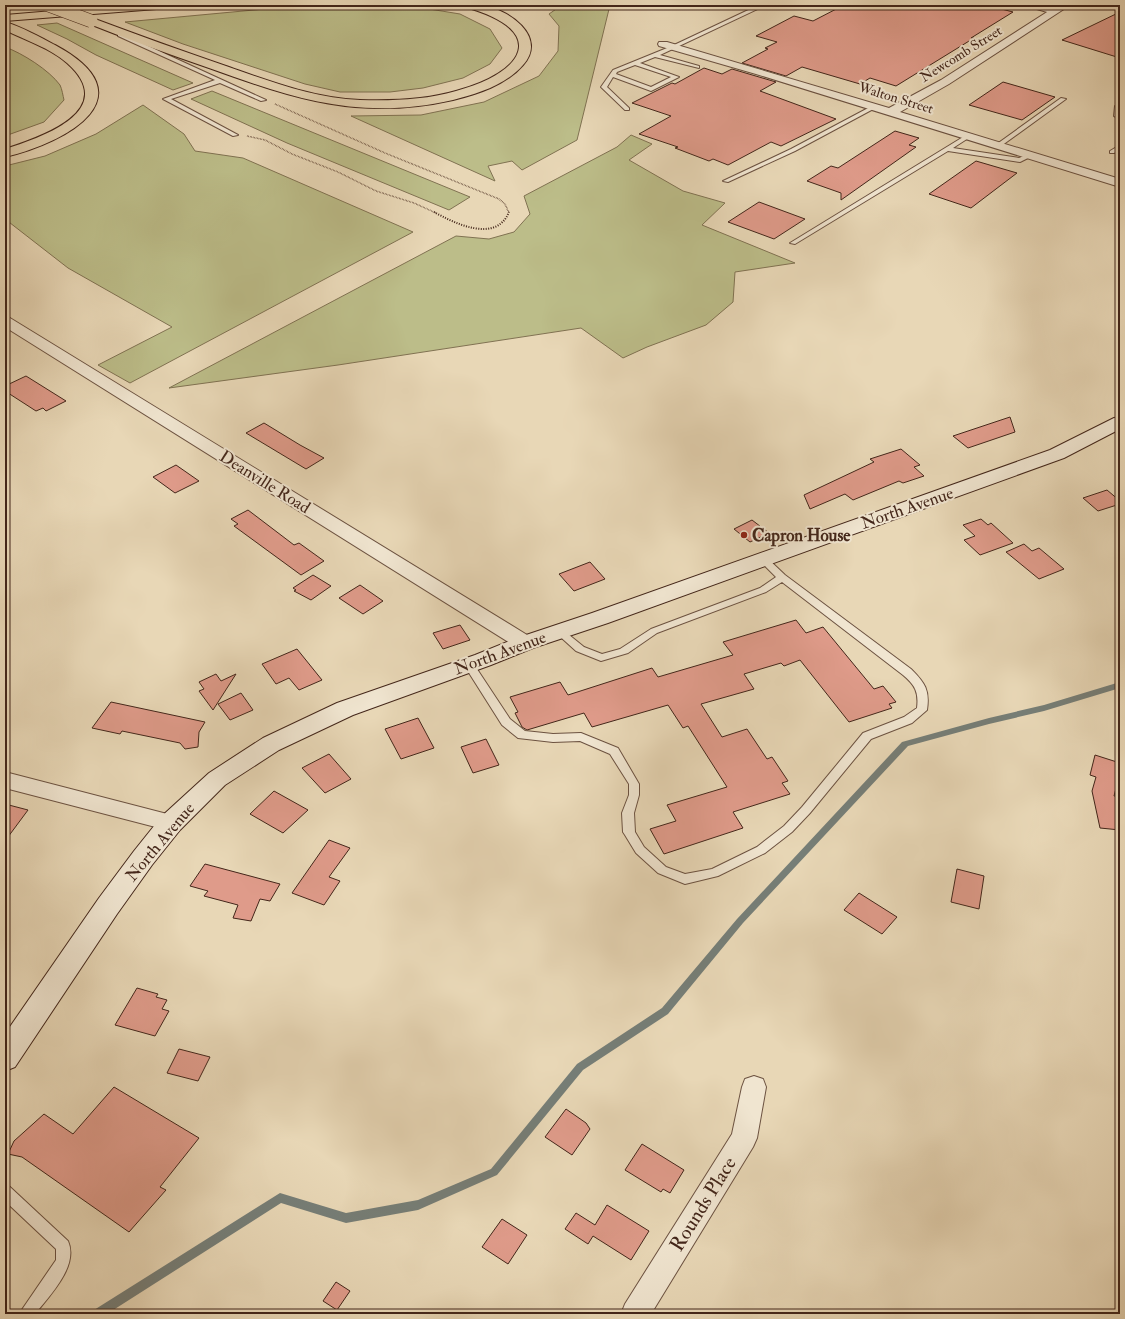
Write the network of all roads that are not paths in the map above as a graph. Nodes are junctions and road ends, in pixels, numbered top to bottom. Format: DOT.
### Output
graph roads {
  1 [pos="48,5"];
  2 [pos="169,5"];
  3 [pos="469,5"];
  4 [pos="763,5"];
  5 [pos="1026,5"];
  6 [pos="1065,5"];
  7 [pos="1054,12"];
  8 [pos="91,22"];
  9 [pos="6,24"];
  10 [pos="669,45"];
  11 [pos="654,55"];
  12 [pos="634,63"];
  13 [pos="698,67"];
  14 [pos="612,75"];
  15 [pos="219,81"];
  16 [pos="1063,99"];
  17 [pos="264,100"];
  18 [pos="1120,105"];
  19 [pos="874,107"];
  20 [pos="628,109"];
  21 [pos="891,112"];
  22 [pos="1120,117"];
  23 [pos="235,135"];
  24 [pos="968,136"];
  25 [pos="999,145"];
  26 [pos="1120,147"];
  27 [pos="946,149"];
  28 [pos="1112,152"];
  29 [pos="5,153"];
  30 [pos="1031,155"];
  31 [pos="726,181"];
  32 [pos="1120,182"];
  33 [pos="793,243"];
  34 [pos="5,321"];
  35 [pos="1120,422"];
  36 [pos="763,559"];
  37 [pos="782,577"];
  38 [pos="560,632"];
  39 [pos="525,643"];
  40 [pos="469,665"];
  41 [pos="5,780"];
  42 [pos="171,823"];
  43 [pos="5,1058"];
  44 [pos="754,1087"];
  45 [pos="5,1192"];
  46 [pos="26,1314"];
  47 [pos="635,1314"];
  1 -- 8 [label="highway, bridge"];
  2 -- 9 [label="highway"];
  3 -- 8 [label="highway"];
  4 -- 10 [label="lane"];
  5 -- 7 [label="lane"];
  6 -- 7 [label="street, Newcomb Street"];
  7 -- 21 [label="street, Newcomb Street"];
  8 -- 15 [label="lane"];
  9 -- 29 [label="highway"];
  10 -- 11 [label="lane"];
  10 -- 19 [label="street, Walton Street"];
  11 -- 12 [label="lane"];
  11 -- 13 [label="lane"];
  12 -- 14 [label="lane"];
  12 -- 14 [label="lane"];
  14 -- 20 [label="lane"];
  15 -- 17 [label="lane"];
  15 -- 23 [label="lane"];
  16 -- 25 [label="lane"];
  18 -- 22 [label="lane"];
  19 -- 21 [label="street, Walton Street"];
  19 -- 31 [label="lane"];
  21 -- 24 [label="street, Walton Street"];
  24 -- 25 [label="street, Walton Street"];
  24 -- 27 [label="lane"];
  25 -- 30 [label="street, Walton Street"];
  26 -- 28 [label="lane"];
  27 -- 30 [label="lane"];
  27 -- 33 [label="lane"];
  30 -- 32 [label="street, Walton Street"];
  34 -- 39 [label="street, Deanville Road"];
  35 -- 36 [label="main road, North Avenue"];
  36 -- 37 [label="lane"];
  36 -- 38 [label="main road, North Avenue"];
  37 -- 38 [label="lane"];
  37 -- 40 [label="lane"];
  38 -- 39 [label="main road, North Avenue"];
  39 -- 40 [label="main road, North Avenue"];
  40 -- 42 [label="main road, North Avenue"];
  41 -- 42 [label="street"];
  42 -- 43 [label="main road, North Avenue"];
  44 -- 47 [label="street, Rounds Place"];
  45 -- 46 [label="lane"];
}
